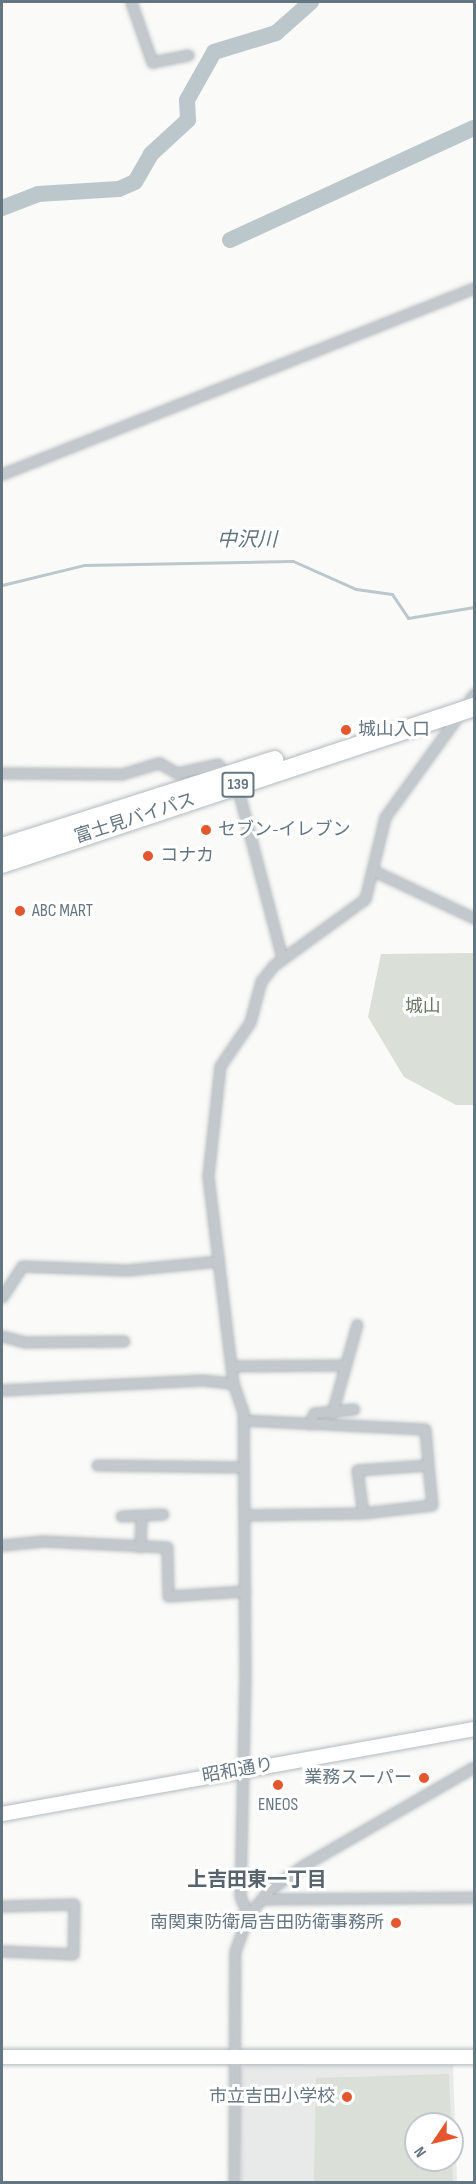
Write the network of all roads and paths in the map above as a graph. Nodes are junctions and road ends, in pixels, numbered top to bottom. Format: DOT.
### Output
graph roads {
  1 [pos="131,2"];
  2 [pos="188,55"];
  3 [pos="474,288"];
  4 [pos="2,474"];
  5 [pos="471,701"];
  6 [pos="2,773"];
  7 [pos="231,781"];
  8 [pos="2,847"];
  9 [pos="2,864"];
  10 [pos="372,870"];
  11 [pos="474,918"];
  12 [pos="282,958"];
  13 [pos="219,1261"];
  14 [pos="2,1297"];
  15 [pos="357,1324"];
  16 [pos="2,1336"];
  17 [pos="124,1341"];
  18 [pos="345,1365"];
  19 [pos="231,1366"];
  20 [pos="233,1383"];
  21 [pos="2,1390"];
  22 [pos="354,1409"];
  23 [pos="332,1413"];
  24 [pos="243,1420"];
  25 [pos="309,1424"];
  26 [pos="97,1465"];
  27 [pos="428,1465"];
  28 [pos="243,1467"];
  29 [pos="363,1513"];
  30 [pos="164,1514"];
  31 [pos="244,1515"];
  32 [pos="122,1516"];
  33 [pos="141,1517"];
  34 [pos="2,1545"];
  35 [pos="140,1547"];
  36 [pos="244,1591"];
  37 [pos="474,1729"];
  38 [pos="474,1767"];
  39 [pos="240,1770"];
  40 [pos="2,1814"];
  41 [pos="474,1897"];
  42 [pos="262,1899"];
  43 [pos="2,1906"];
  44 [pos="248,1915"];
  45 [pos="2,1951"];
  46 [pos="233,2055"];
  47 [pos="2,2057"];
  48 [pos="474,2057"];
  49 [pos="234,2182"];
  1 -- 2 [label="street"];
  3 -- 4 [label="street"];
  5 -- 7 [label="highway, 富士見バイパス / 139"];
  5 -- 10 [label="street"];
  6 -- 7 [label="street"];
  7 -- 8 [label="highway, 富士見バイパス / 139"];
  7 -- 9 [label="highway, 富士見バイパス / 139"];
  7 -- 12 [label="street"];
  10 -- 11 [label="street"];
  10 -- 12 [label="street"];
  12 -- 13 [label="street"];
  13 -- 14 [label="street"];
  13 -- 19 [label="street"];
  15 -- 18 [label="street"];
  16 -- 17 [label="street"];
  18 -- 19 [label="street"];
  18 -- 23 [label="street"];
  19 -- 20 [label="street"];
  20 -- 21 [label="street"];
  20 -- 24 [label="street"];
  22 -- 23 [label="street"];
  23 -- 25 [label="street"];
  24 -- 25 [label="street"];
  24 -- 28 [label="street"];
  25 -- 27 [label="street"];
  26 -- 28 [label="street"];
  27 -- 29 [label="street"];
  27 -- 29 [label="street"];
  28 -- 31 [label="street"];
  29 -- 31 [label="street"];
  30 -- 33 [label="street"];
  31 -- 36 [label="street"];
  32 -- 33 [label="street"];
  33 -- 35 [label="street"];
  34 -- 35 [label="street"];
  35 -- 36 [label="street"];
  36 -- 39 [label="street"];
  37 -- 39 [label="street, 昭和通り"];
  38 -- 42 [label="street"];
  39 -- 40 [label="street, 昭和通り"];
  39 -- 44 [label="street"];
  41 -- 42 [label="street"];
  42 -- 44 [label="street"];
  43 -- 45 [label="street"];
  44 -- 46 [label="street"];
  46 -- 47 [label="street"];
  46 -- 48 [label="street"];
  46 -- 49 [label="street"];
}
